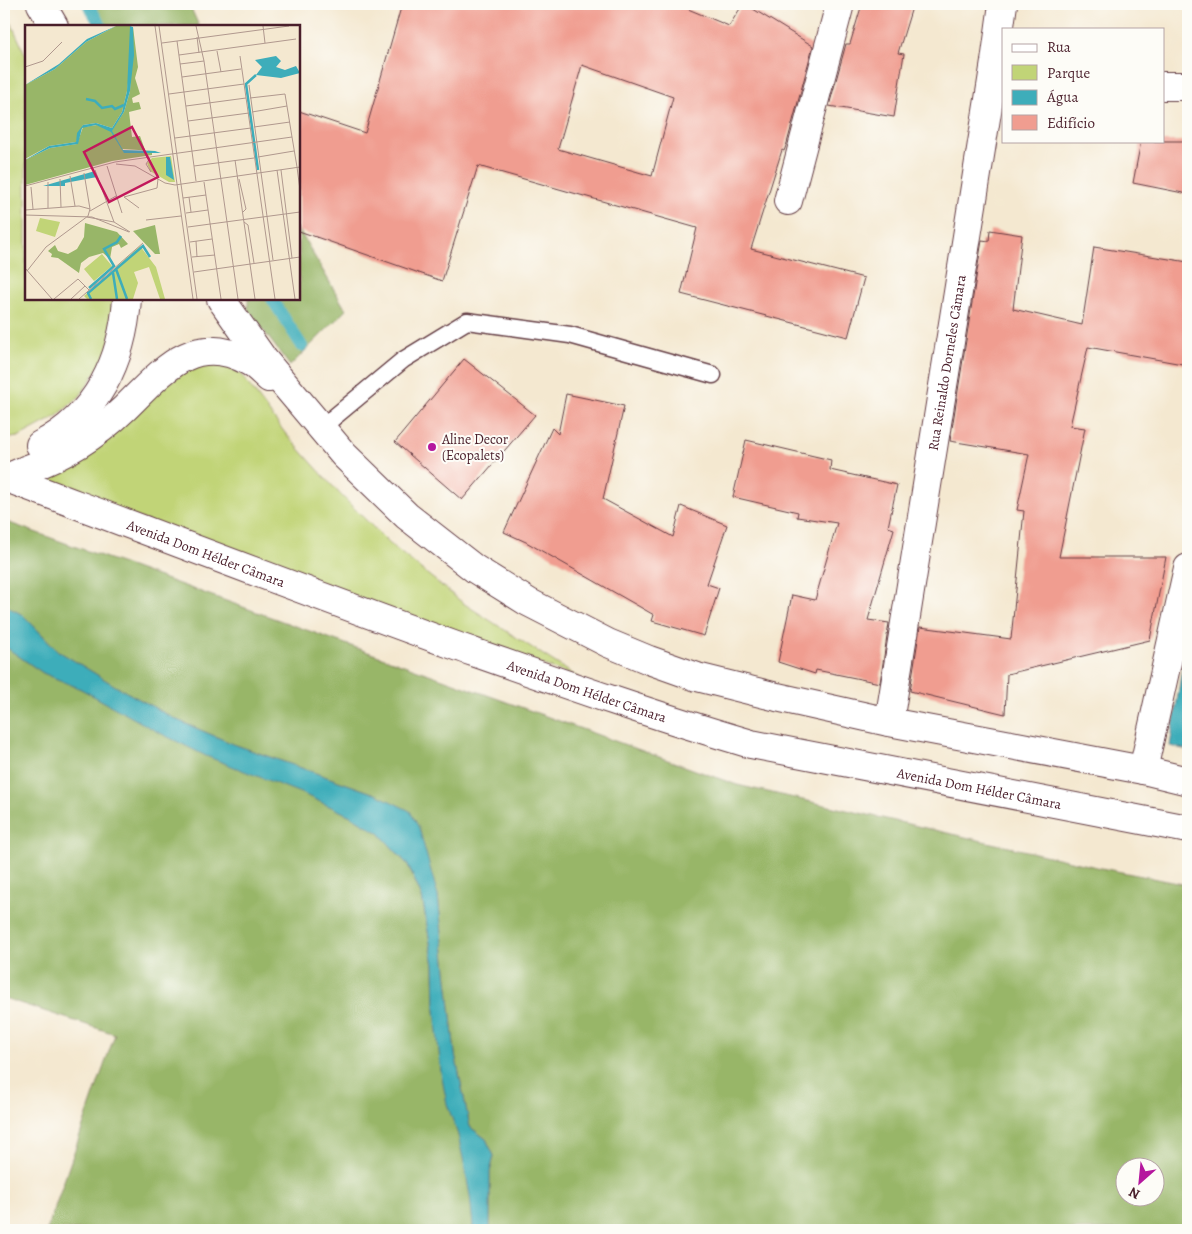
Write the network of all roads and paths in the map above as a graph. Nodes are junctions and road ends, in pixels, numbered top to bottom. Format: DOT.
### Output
graph roads {
  1 [pos="36,4"];
  2 [pos="41,4"];
  3 [pos="840,4"];
  4 [pos="1002,4"];
  5 [pos="43,25"];
  6 [pos="53,25"];
  7 [pos="999,63"];
  8 [pos="1164,86"];
  9 [pos="1188,86"];
  10 [pos="788,200"];
  11 [pos="127,300"];
  12 [pos="221,300"];
  13 [pos="713,375"];
  14 [pos="301,404"];
  15 [pos="321,428"];
  16 [pos="4,473"];
  17 [pos="1188,568"];
  18 [pos="889,722"];
  19 [pos="1143,770"];
  20 [pos="1188,781"];
  21 [pos="1188,830"];
  1 -- 5 [label="main road"];
  2 -- 6 [label="main road"];
  3 -- 10 [label="main road"];
  4 -- 7 [label="main road, Rua Reinaldo Dorneles Câmara"];
  7 -- 18 [label="main road, Rua Reinaldo Dorneles Câmara"];
  8 -- 9 [label="main road"];
  11 -- 16 [label="main road"];
  12 -- 14 [label="main road"];
  13 -- 15 [label="lane"];
  14 -- 15 [label="main road"];
  14 -- 16 [label="main road"];
  15 -- 18 [label="main road"];
  16 -- 21 [label="main road, Avenida Dom Hélder Câmara"];
  17 -- 19 [label="main road"];
  18 -- 19 [label="main road"];
  19 -- 20 [label="main road"];
}
